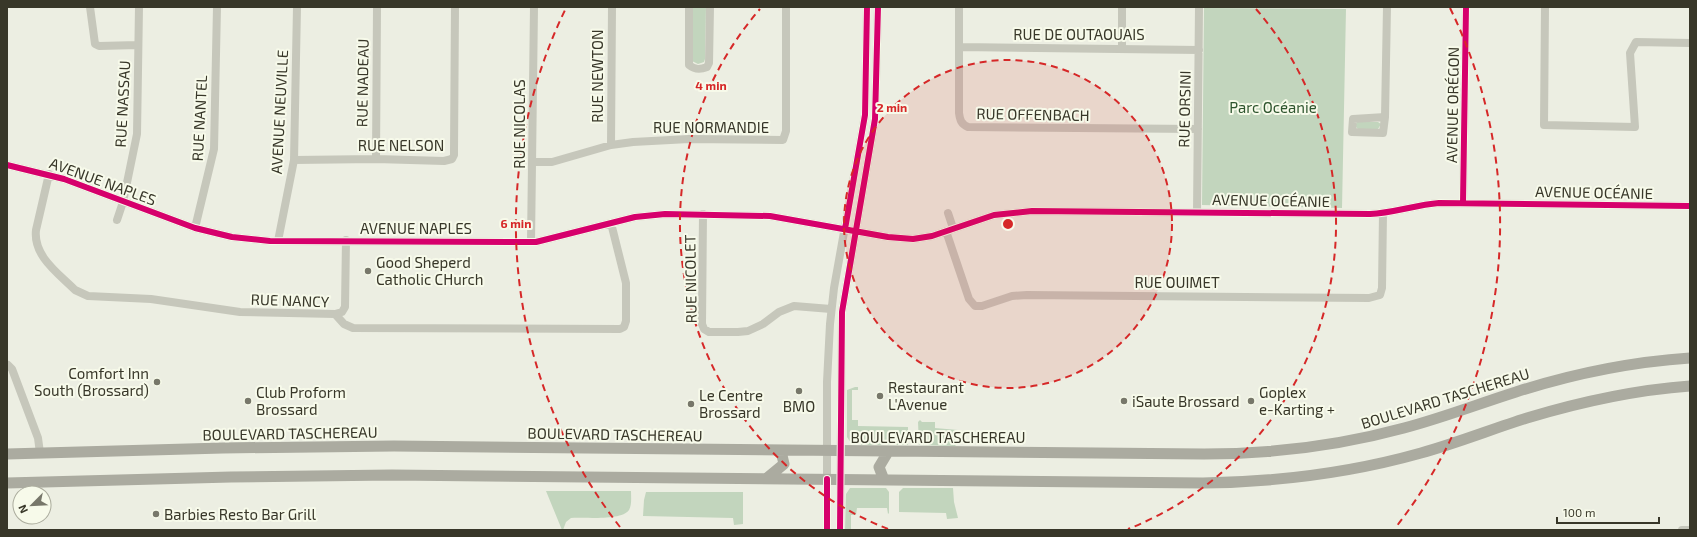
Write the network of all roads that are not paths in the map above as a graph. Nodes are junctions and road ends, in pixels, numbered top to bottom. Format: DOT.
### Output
graph roads {
  1 [pos="90,7"];
  2 [pos="139,7"];
  3 [pos="217,7"];
  4 [pos="297,7"];
  5 [pos="377,7"];
  6 [pos="455,7"];
  7 [pos="534,7"];
  8 [pos="612,7"];
  9 [pos="689,7"];
  10 [pos="710,7"];
  11 [pos="786,7"];
  12 [pos="867,7"];
  13 [pos="878,7"];
  14 [pos="959,7"];
  15 [pos="1122,7"];
  16 [pos="1199,7"];
  17 [pos="1387,7"];
  18 [pos="1466,7"];
  19 [pos="1545,7"];
  20 [pos="1690,43"];
  21 [pos="138,45"];
  22 [pos="959,47"];
  23 [pos="1122,48"];
  24 [pos="1199,50"];
  25 [pos="1385,117"];
  26 [pos="1198,129"];
  27 [pos="611,145"];
  28 [pos="376,159"];
  29 [pos="294,160"];
  30 [pos="533,162"];
  31 [pos="7,165"];
  32 [pos="49,174"];
  33 [pos="123,202"];
  34 [pos="1463,204"];
  35 [pos="1690,206"];
  36 [pos="1197,212"];
  37 [pos="948,213"];
  38 [pos="1383,213"];
  39 [pos="703,214"];
  40 [pos="117,220"];
  41 [pos="611,223"];
  42 [pos="195,228"];
  43 [pos="845,229"];
  44 [pos="949,230"];
  45 [pos="855,231"];
  46 [pos="346,240"];
  47 [pos="278,241"];
  48 [pos="531,242"];
  49 [pos="831,309"];
  50 [pos="335,314"];
  51 [pos="1690,358"];
  52 [pos="8,365"];
  53 [pos="827,382"];
  54 [pos="840,382"];
  55 [pos="1690,386"];
  56 [pos="781,451"];
  57 [pos="827,452"];
  58 [pos="840,452"];
  59 [pos="888,452"];
  60 [pos="40,453"];
  61 [pos="7,454"];
  62 [pos="767,478"];
  63 [pos="827,479"];
  64 [pos="841,479"];
  65 [pos="884,480"];
  66 [pos="7,483"];
  67 [pos="827,530"];
  68 [pos="840,530"];
  69 [pos="1682,530"];
  70 [pos="1690,530"];
  1 -- 21 [label="street"];
  2 -- 21 [label="street, RUE NASSAU"];
  3 -- 42 [label="street, RUE NANTEL"];
  4 -- 29 [label="street, AVENUE NEUVILLE"];
  5 -- 28 [label="street, RUE NADEAU"];
  6 -- 28 [label="street, RUE NELSON"];
  7 -- 30 [label="street, RUE NICOLAS"];
  8 -- 27 [label="street, RUE NEWTON"];
  9 -- 10 [label="street"];
  11 -- 27 [label="street, RUE NORMANDIE"];
  12 -- 43 [label="street"];
  13 -- 45 [label="street"];
  14 -- 22 [label="street, RUE OFFENBACH"];
  15 -- 23 [label="street"];
  16 -- 24 [label="street, RUE ORSINI"];
  17 -- 25 [label="street"];
  18 -- 34 [label="street, AVENUE ORÉGON"];
  19 -- 20 [label="street"];
  21 -- 33 [label="street, RUE NASSAU"];
  22 -- 23 [label="street, RUE DE OUTAOUAIS"];
  22 -- 26 [label="street, RUE OFFENBACH"];
  23 -- 24 [label="street, RUE DE OUTAOUAIS"];
  24 -- 26 [label="street, RUE ORSINI"];
  26 -- 36 [label="street, RUE ORSINI"];
  27 -- 30 [label="street, RUE NORMANDIE"];
  28 -- 29 [label="street, RUE NELSON"];
  29 -- 47 [label="street, AVENUE NEUVILLE"];
  30 -- 48 [label="street, RUE NICOLAS"];
  31 -- 32 [label="street, AVENUE NAPLES"];
  32 -- 33 [label="street, AVENUE NAPLES"];
  32 -- 50 [label="street, RUE NANCY"];
  33 -- 40 [label="street, AVENUE NAPLES"];
  33 -- 42 [label="street, AVENUE NAPLES"];
  34 -- 35 [label="street, AVENUE OCÉANIE"];
  34 -- 38 [label="street, AVENUE OCÉANIE"];
  36 -- 38 [label="street, AVENUE OCÉANIE"];
  36 -- 44 [label="street, AVENUE OCÉANIE"];
  37 -- 44 [label="street"];
  38 -- 44 [label="street, RUE OUIMET"];
  39 -- 41 [label="street, AVENUE NAPLES"];
  39 -- 43 [label="street, AVENUE NAPLES"];
  39 -- 49 [label="street, RUE NICOLET"];
  41 -- 48 [label="street, AVENUE NAPLES"];
  41 -- 50 [label="street, RUE NANCY"];
  42 -- 47 [label="street, AVENUE NAPLES"];
  43 -- 45 [label="street, AVENUE NAPLES"];
  43 -- 49 [label="street"];
  44 -- 45 [label="street, AVENUE OCÉANIE"];
  45 -- 54 [label="street"];
  46 -- 47 [label="street, AVENUE NAPLES"];
  46 -- 48 [label="street, AVENUE NAPLES"];
  46 -- 50 [label="street"];
  49 -- 53 [label="street"];
  51 -- 59 [label="main road, BOULEVARD TASCHEREAU"];
  52 -- 60 [label="street"];
  53 -- 54 [label="street"];
  53 -- 57 [label="street"];
  54 -- 58 [label="street"];
  55 -- 65 [label="main road"];
  56 -- 57 [label="main road, BOULEVARD TASCHEREAU"];
  56 -- 60 [label="main road, BOULEVARD TASCHEREAU"];
  56 -- 62 [label="main road"];
  57 -- 58 [label="main road, BOULEVARD TASCHEREAU"];
  57 -- 63 [label="street"];
  58 -- 59 [label="main road, BOULEVARD TASCHEREAU"];
  58 -- 64 [label="street"];
  59 -- 65 [label="main road"];
  60 -- 61 [label="main road, BOULEVARD TASCHEREAU"];
  62 -- 63 [label="main road"];
  62 -- 66 [label="main road"];
  63 -- 64 [label="main road"];
  63 -- 67 [label="street"];
  64 -- 65 [label="main road"];
  64 -- 68 [label="street"];
  69 -- 70 [label="street"];
}
